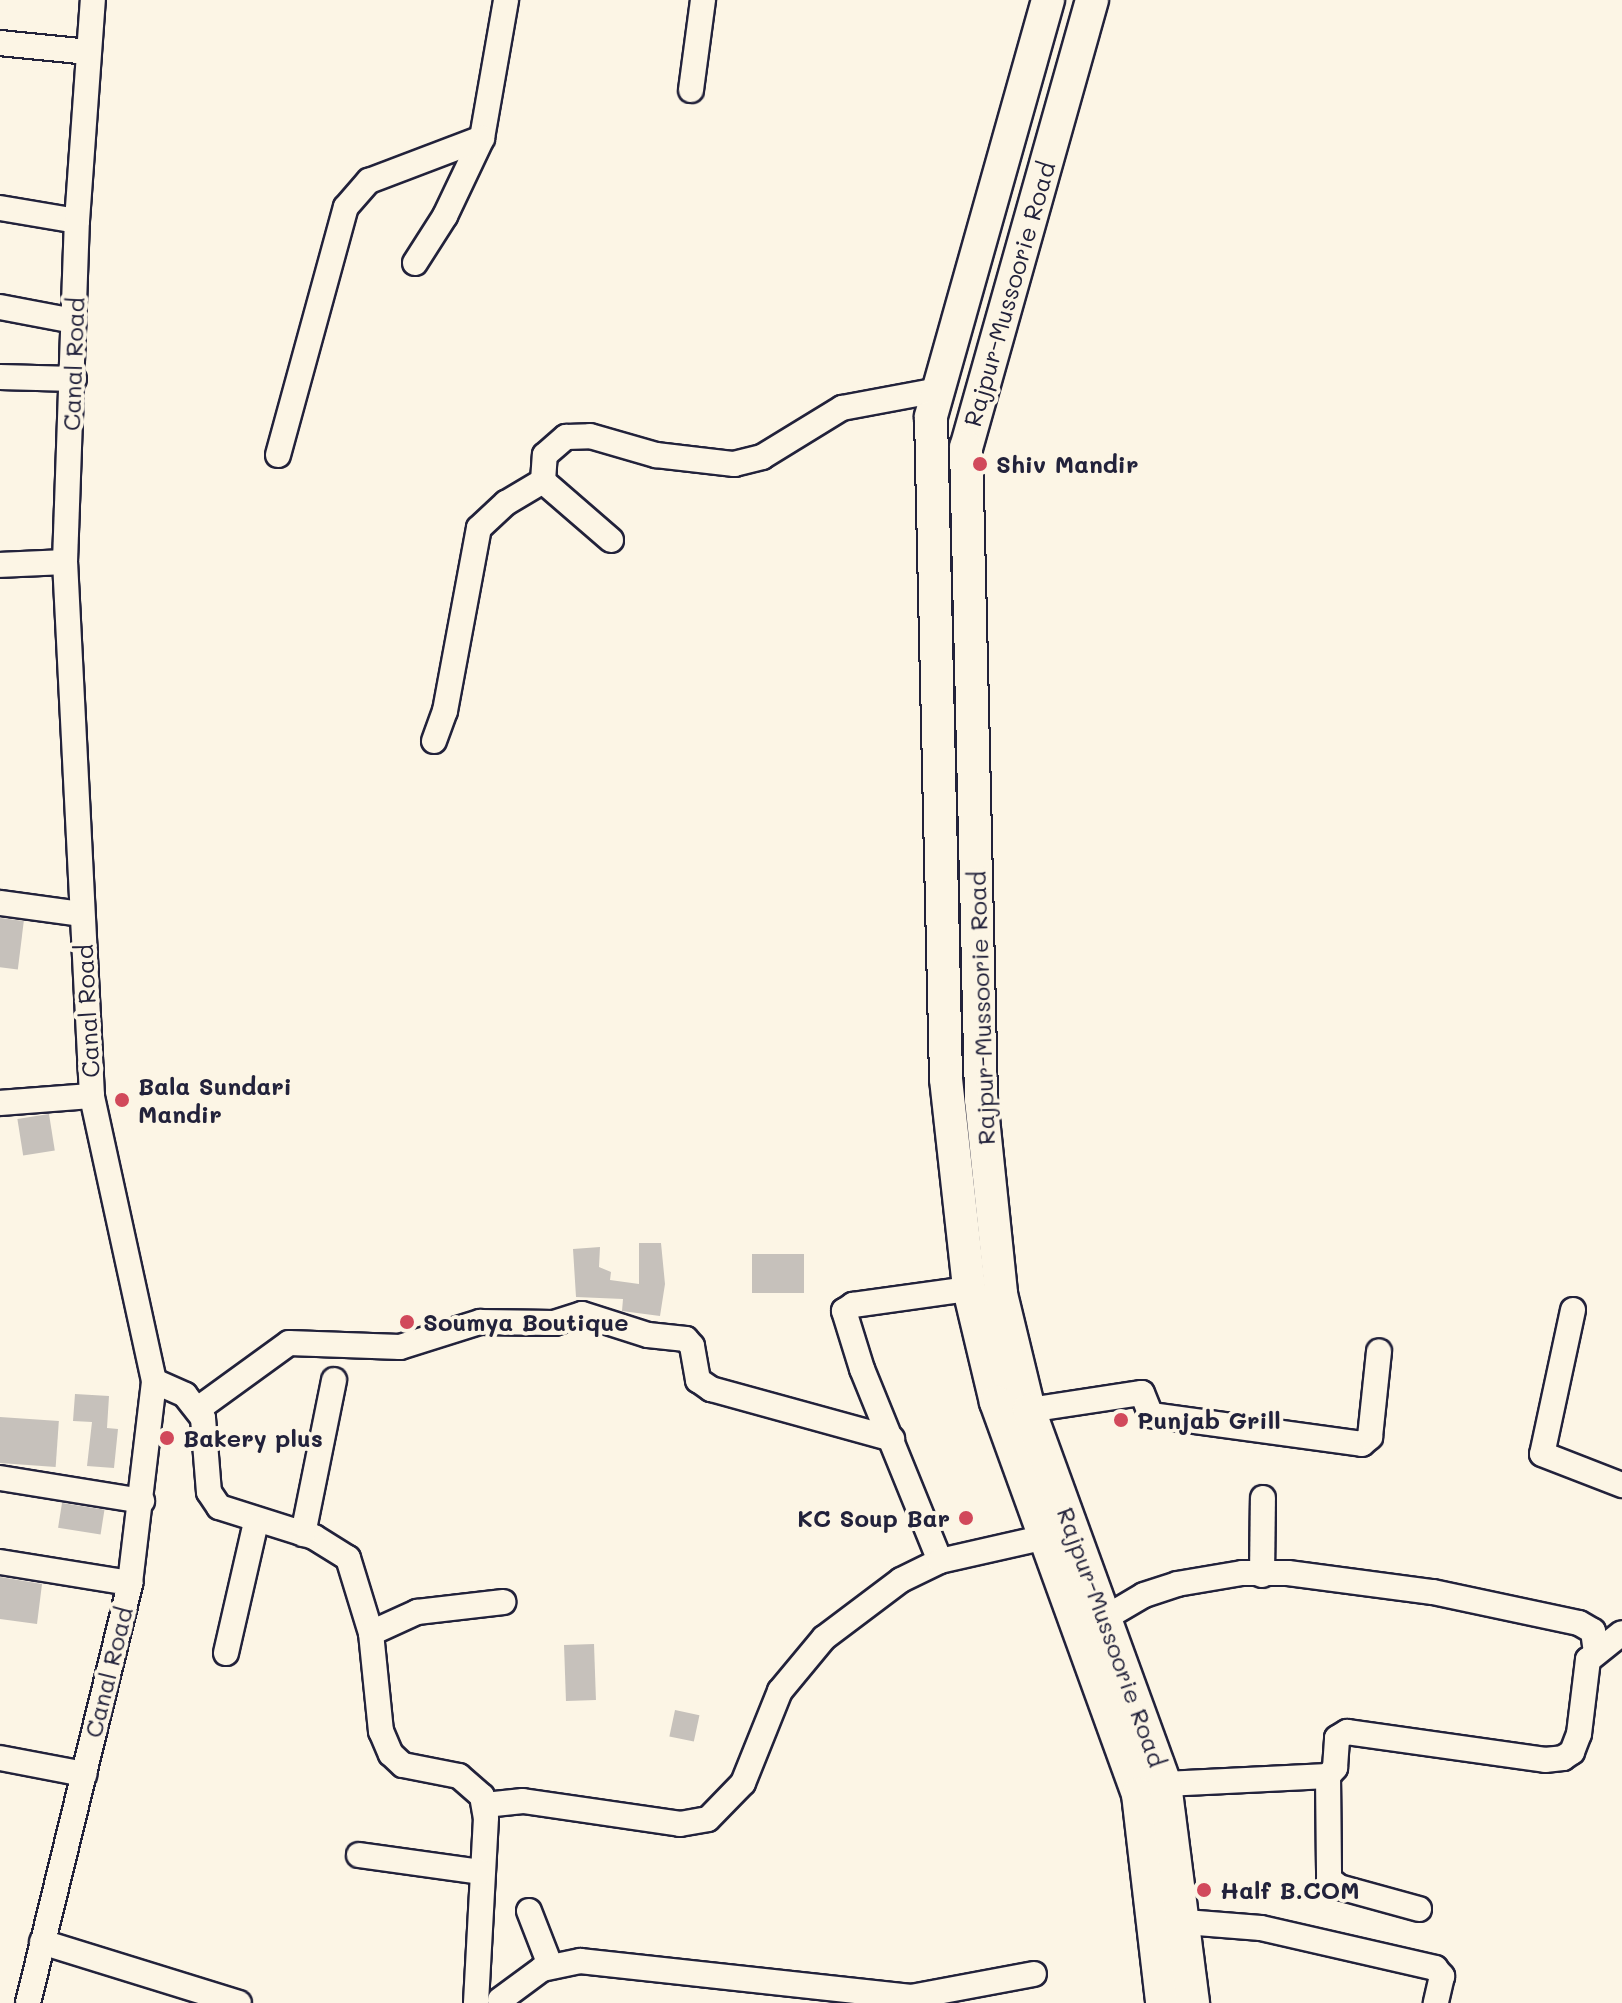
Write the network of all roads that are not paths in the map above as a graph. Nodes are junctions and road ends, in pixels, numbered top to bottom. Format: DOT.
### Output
graph roads {
  1 [pos="93,0"];
  2 [pos="506,0"];
  3 [pos="703,0"];
  4 [pos="1048,0"];
  5 [pos="1092,0"];
  6 [pos="0,43"];
  7 [pos="88,52"];
  8 [pos="691,90"];
  9 [pos="482,138"];
  10 [pos="0,208"];
  11 [pos="77,221"];
  12 [pos="415,263"];
  13 [pos="0,307"];
  14 [pos="74,321"];
  15 [pos="0,377"];
  16 [pos="74,379"];
  17 [pos="938,390"];
  18 [pos="278,455"];
  19 [pos="543,481"];
  20 [pos="611,540"];
  21 [pos="65,562"];
  22 [pos="0,565"];
  23 [pos="434,741"];
  24 [pos="0,903"];
  25 [pos="81,914"];
  26 [pos="92,1096"];
  27 [pos="0,1103"];
  28 [pos="969,1289"];
  29 [pos="1573,1310"];
  30 [pos="1379,1351"];
  31 [pos="334,1380"];
  32 [pos="154,1381"];
  33 [pos="198,1409"];
  34 [pos="1029,1410"];
  35 [pos="892,1439"];
  36 [pos="1027,1444"];
  37 [pos="0,1478"];
  38 [pos="1622,1485"];
  39 [pos="1263,1498"];
  40 [pos="142,1501"];
  41 [pos="256,1522"];
  42 [pos="303,1534"];
  43 [pos="1046,1537"];
  44 [pos="940,1561"];
  45 [pos="0,1562"];
  46 [pos="1262,1575"];
  47 [pos="130,1583"];
  48 [pos="503,1602"];
  49 [pos="1105,1618"];
  50 [pos="371,1633"];
  51 [pos="1622,1633"];
  52 [pos="1596,1652"];
  53 [pos="226,1653"];
  54 [pos="0,1758"];
  55 [pos="84,1774"];
  56 [pos="1328,1776"];
  57 [pos="1165,1784"];
  58 [pos="485,1805"];
  59 [pos="359,1855"];
  60 [pos="481,1872"];
  61 [pos="1419,1909"];
  62 [pos="529,1911"];
  63 [pos="1185,1922"];
  64 [pos="42,1942"];
  65 [pos="550,1965"];
  66 [pos="1034,1974"];
  67 [pos="490,1999"];
  68 [pos="28,2003"];
  69 [pos="239,2003"];
  70 [pos="1162,2003"];
  71 [pos="1193,2003"];
  72 [pos="1436,2003"];
  1 -- 7 [label="street, Canal Road"];
  2 -- 9 [label="street"];
  3 -- 8 [label="street"];
  4 -- 17 [label="main road, Rajpur-Mussoorie Road"];
  5 -- 34 [label="main road, Rajpur-Mussoorie Road"];
  6 -- 7 [label="street"];
  7 -- 11 [label="street, Canal Road"];
  9 -- 12 [label="street"];
  9 -- 18 [label="street"];
  10 -- 11 [label="street"];
  11 -- 14 [label="street, Canal Road"];
  13 -- 14 [label="street"];
  14 -- 16 [label="street, Canal Road"];
  15 -- 16 [label="street"];
  16 -- 21 [label="street, Canal Road"];
  17 -- 19 [label="street"];
  17 -- 28 [label="main road, Rajpur-Mussoorie Road"];
  19 -- 20 [label="street"];
  19 -- 23 [label="street"];
  21 -- 22 [label="street"];
  21 -- 25 [label="street, Canal Road"];
  24 -- 25 [label="street"];
  25 -- 26 [label="street, Canal Road"];
  26 -- 27 [label="street"];
  26 -- 32 [label="street, Canal Road"];
  28 -- 35 [label="street"];
  28 -- 36 [label="main road, Rajpur-Mussoorie Road"];
  29 -- 38 [label="street"];
  30 -- 34 [label="street"];
  31 -- 42 [label="street"];
  32 -- 33 [label="street"];
  32 -- 40 [label="street, Canal Road"];
  33 -- 35 [label="street"];
  33 -- 41 [label="street"];
  34 -- 36 [label="main road, Rajpur-Mussoorie Road"];
  35 -- 44 [label="street"];
  36 -- 43 [label="main road, Rajpur-Mussoorie Road"];
  36 -- 49 [label="main road, Rajpur-Mussoorie Road"];
  37 -- 40 [label="street"];
  39 -- 46 [label="street"];
  40 -- 47 [label="street, Canal Road"];
  41 -- 42 [label="street"];
  41 -- 53 [label="street"];
  42 -- 50 [label="street"];
  43 -- 44 [label="street"];
  43 -- 70 [label="main road, Rajpur-Mussoorie Road"];
  44 -- 58 [label="street"];
  45 -- 47 [label="street"];
  46 -- 49 [label="street"];
  46 -- 52 [label="street"];
  47 -- 55 [label="street, Canal Road"];
  48 -- 50 [label="street"];
  49 -- 57 [label="main road, Rajpur-Mussoorie Road"];
  50 -- 58 [label="street"];
  51 -- 52 [label="street"];
  52 -- 56 [label="street"];
  54 -- 55 [label="street"];
  55 -- 64 [label="street, Canal Road"];
  56 -- 57 [label="street"];
  56 -- 61 [label="street"];
  57 -- 63 [label="main road, Rajpur-Mussoorie Road"];
  58 -- 60 [label="street"];
  59 -- 60 [label="street"];
  60 -- 67 [label="street"];
  62 -- 65 [label="street"];
  63 -- 71 [label="main road, Rajpur-Mussoorie Road"];
  63 -- 72 [label="street"];
  64 -- 68 [label="street, Canal Road"];
  64 -- 69 [label="street"];
  65 -- 66 [label="street"];
  65 -- 67 [label="street"];
}
